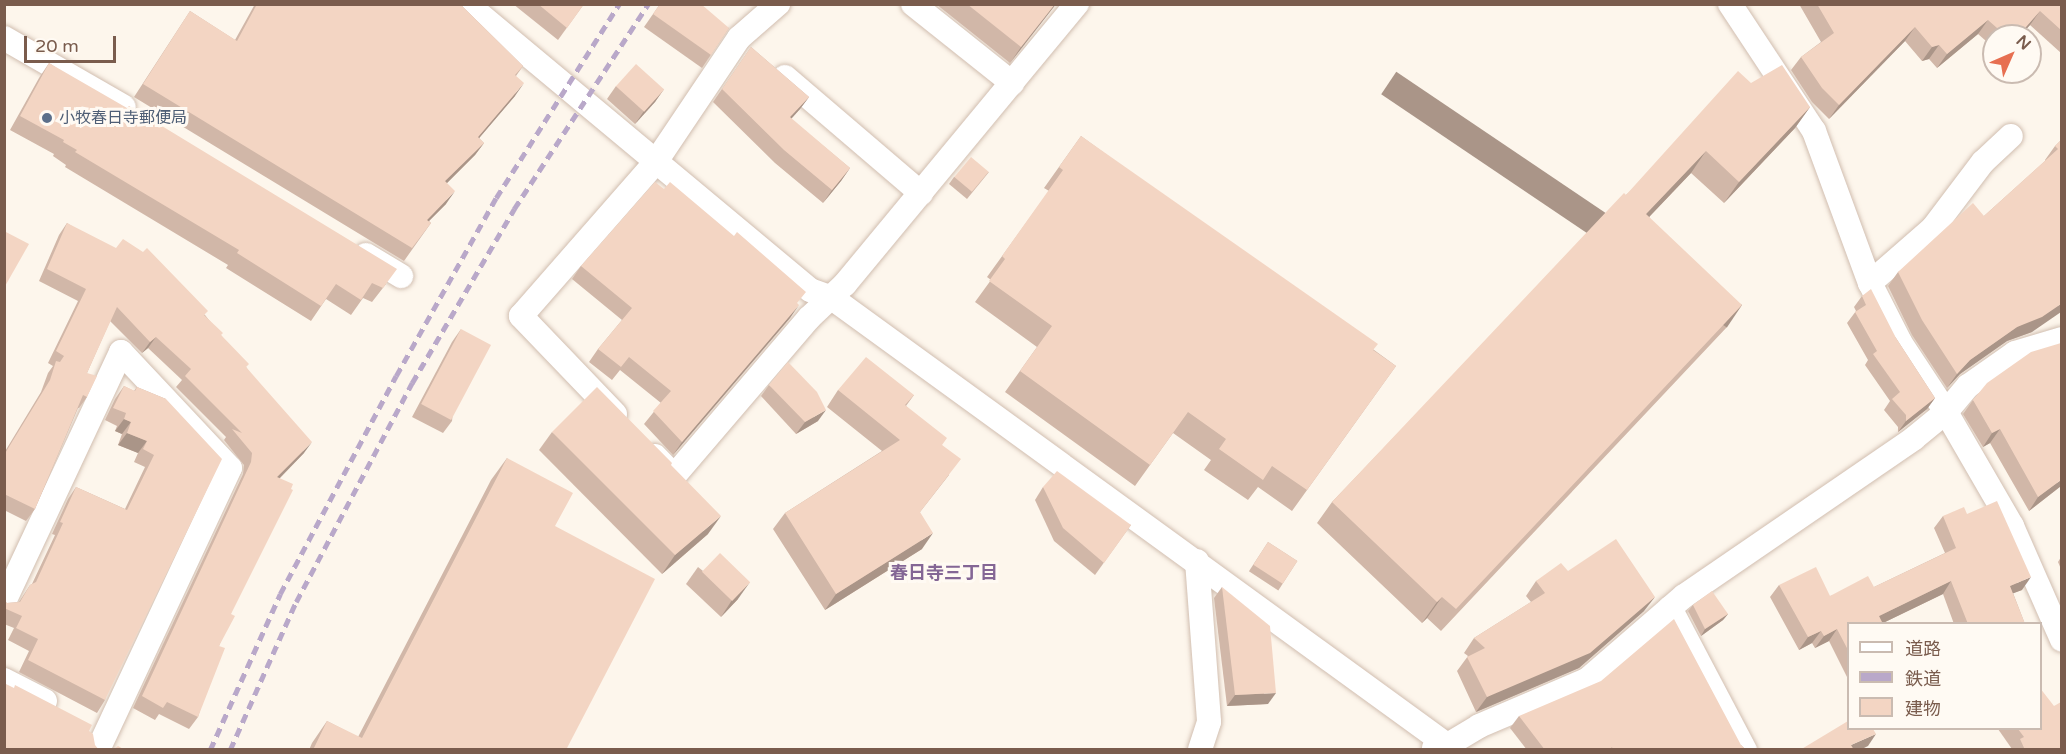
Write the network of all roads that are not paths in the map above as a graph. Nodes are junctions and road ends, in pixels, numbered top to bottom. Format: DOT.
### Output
graph roads {
  1 [pos="467,4"];
  2 [pos="778,4"];
  3 [pos="913,4"];
  4 [pos="1077,4"];
  5 [pos="1741,8"];
  6 [pos="731,32"];
  7 [pos="4,38"];
  8 [pos="1012,83"];
  9 [pos="147,121"];
  10 [pos="2011,136"];
  11 [pos="655,163"];
  12 [pos="921,193"];
  13 [pos="350,245"];
  14 [pos="400,276"];
  15 [pos="1870,283"];
  16 [pos="832,298"];
  17 [pos="2061,339"];
  18 [pos="1946,412"];
  19 [pos="1197,561"];
  20 [pos="4,602"];
  21 [pos="1670,608"];
  22 [pos="2059,629"];
  23 [pos="4,680"];
  24 [pos="88,729"];
  25 [pos="1442,748"];
  26 [pos="1200,750"];
  27 [pos="1745,750"];
  1 -- 11 [label="street"];
  2 -- 6 [label="street"];
  3 -- 8 [label="street"];
  4 -- 8 [label="street"];
  5 -- 15 [label="street"];
  6 -- 11 [label="street"];
  6 -- 12 [label="street"];
  7 -- 9 [label="street"];
  8 -- 12 [label="street"];
  10 -- 15 [label="street"];
  11 -- 16 [label="street"];
  11 -- 16 [label="street"];
  12 -- 16 [label="street"];
  13 -- 14 [label="street"];
  15 -- 18 [label="street"];
  16 -- 19 [label="street"];
  17 -- 18 [label="street"];
  18 -- 21 [label="street"];
  18 -- 22 [label="street"];
  19 -- 25 [label="street"];
  19 -- 26 [label="street"];
  20 -- 24 [label="street"];
  21 -- 25 [label="street"];
  21 -- 27 [label="street"];
  23 -- 24 [label="street"];
}
